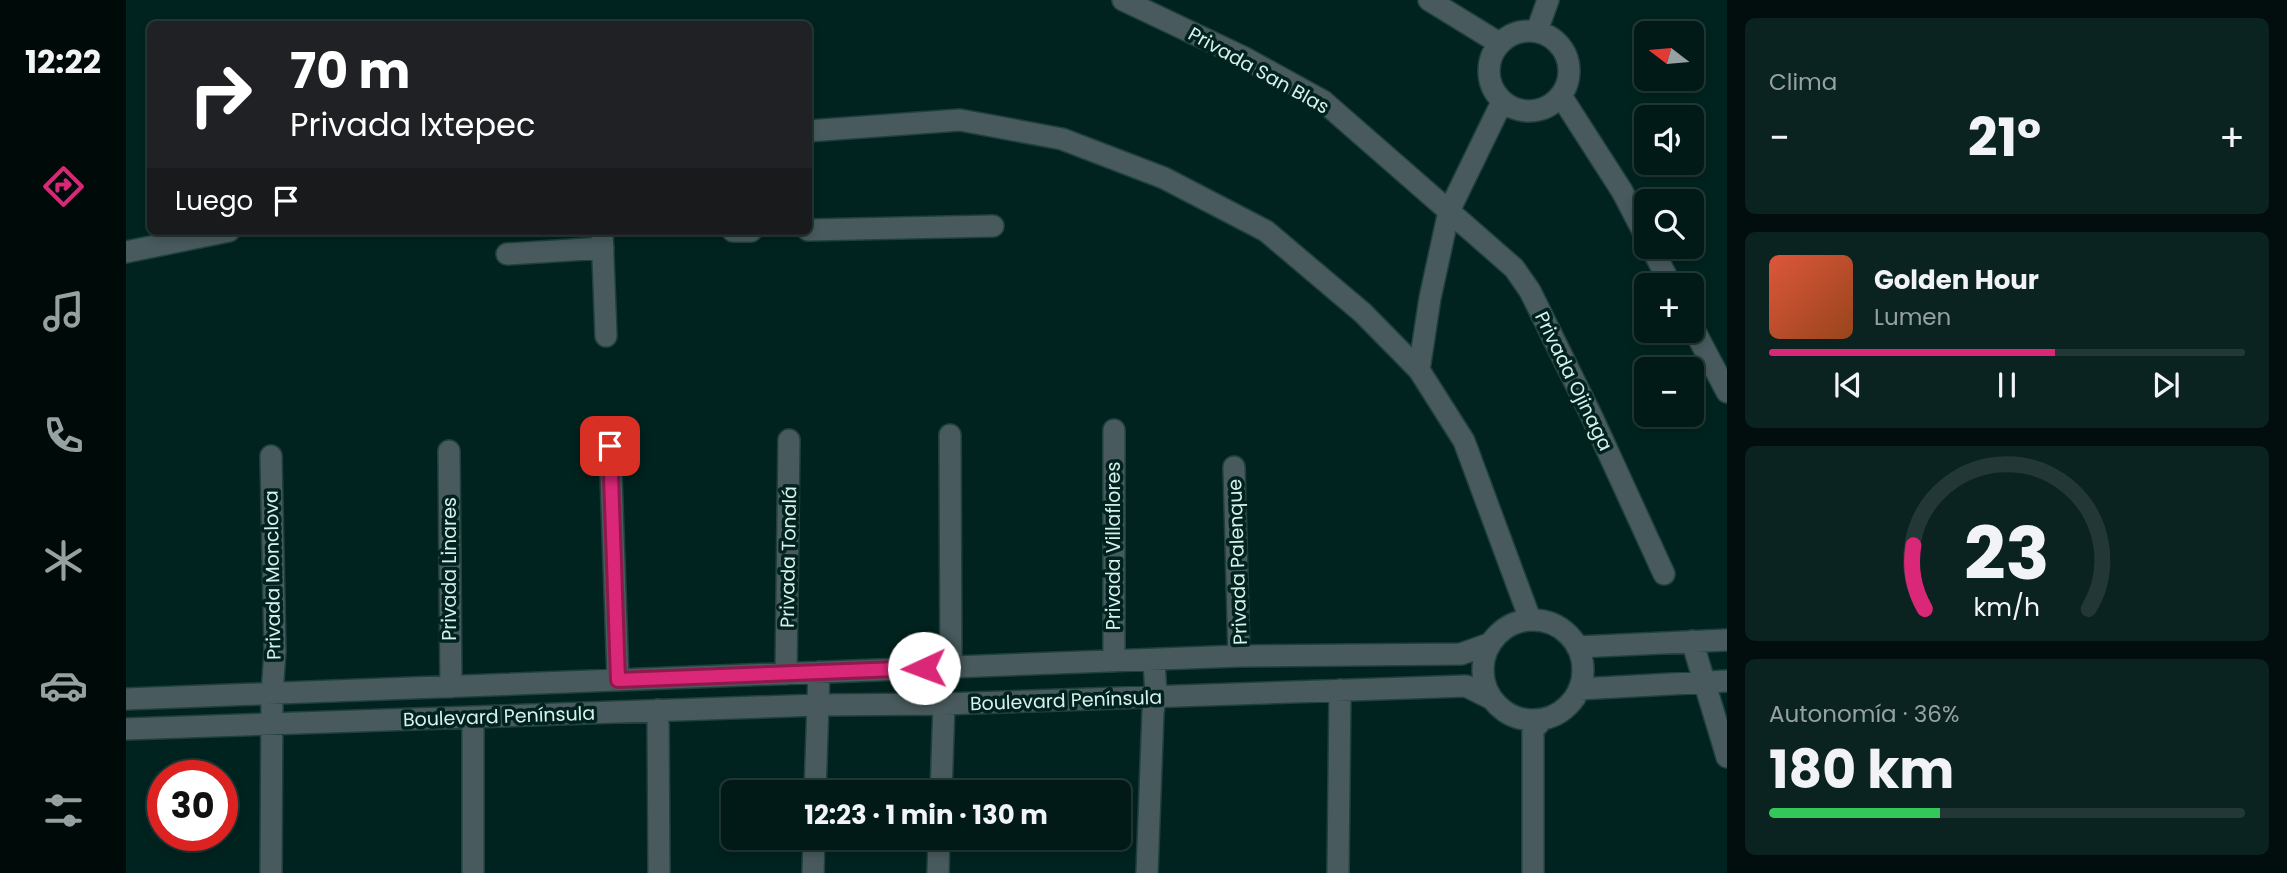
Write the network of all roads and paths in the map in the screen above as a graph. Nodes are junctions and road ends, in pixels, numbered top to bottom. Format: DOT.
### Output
graph roads {
  1 [pos="1123,0"];
  2 [pos="1429,0"];
  3 [pos="1548,0"];
  4 [pos="1537,31"];
  5 [pos="1499,43"];
  6 [pos="1560,96"];
  7 [pos="1502,102"];
  8 [pos="812,131"];
  9 [pos="1449,211"];
  10 [pos="1634,214"];
  11 [pos="993,226"];
  12 [pos="812,230"];
  13 [pos="209,235"];
  14 [pos="603,239"];
  15 [pos="126,252"];
  16 [pos="507,254"];
  17 [pos="606,336"];
  18 [pos="1701,343"];
  19 [pos="1419,370"];
  20 [pos="1727,392"];
  21 [pos="1114,430"];
  22 [pos="950,435"];
  23 [pos="789,440"];
  24 [pos="610,446"];
  25 [pos="449,451"];
  26 [pos="271,457"];
  27 [pos="1234,467"];
  28 [pos="1664,574"];
  29 [pos="1530,619"];
  30 [pos="1727,640"];
  31 [pos="1692,641"];
  32 [pos="1489,644"];
  33 [pos="1577,646"];
  34 [pos="1239,656"];
  35 [pos="1154,660"];
  36 [pos="1114,661"];
  37 [pos="951,668"];
  38 [pos="819,673"];
  39 [pos="786,674"];
  40 [pos="618,680"];
  41 [pos="1727,681"];
  42 [pos="1705,682"];
  43 [pos="451,687"];
  44 [pos="381,689"];
  45 [pos="1580,689"];
  46 [pos="1340,690"];
  47 [pos="272,694"];
  48 [pos="1156,696"];
  49 [pos="126,699"];
  50 [pos="1492,699"];
  51 [pos="944,704"];
  52 [pos="818,705"];
  53 [pos="658,710"];
  54 [pos="473,717"];
  55 [pos="384,720"];
  56 [pos="1542,720"];
  57 [pos="272,724"];
  58 [pos="126,729"];
  59 [pos="1727,757"];
  60 [pos="815,780"];
  61 [pos="941,780"];
  62 [pos="814,850"];
  63 [pos="939,850"];
  64 [pos="271,873"];
  65 [pos="473,873"];
  66 [pos="659,873"];
  67 [pos="813,873"];
  68 [pos="938,873"];
  69 [pos="1147,873"];
  70 [pos="1338,873"];
  71 [pos="1533,873"];
  1 -- 9 [label="street, Privada San Blas"];
  2 -- 5 [label="street"];
  3 -- 4 [label="street"];
  4 -- 5 [label="street"];
  4 -- 6 [label="street"];
  5 -- 7 [label="street"];
  6 -- 7 [label="street"];
  6 -- 10 [label="street"];
  7 -- 9 [label="street"];
  8 -- 19 [label="street"];
  9 -- 19 [label="street"];
  9 -- 28 [label="street, Privada Ojinaga"];
  11 -- 12 [label="street"];
  13 -- 15 [label="street"];
  14 -- 16 [label="street"];
  14 -- 17 [label="street"];
  18 -- 20 [label="street"];
  19 -- 29 [label="street"];
  21 -- 36 [label="street, Privada Villaflores"];
  22 -- 37 [label="street"];
  23 -- 39 [label="street, Privada Tonalá"];
  24 -- 40 [label="street"];
  25 -- 43 [label="street, Privada Linares"];
  26 -- 47 [label="street, Privada Monclova"];
  27 -- 34 [label="street, Privada Palenque"];
  29 -- 32 [label="street"];
  29 -- 33 [label="street"];
  30 -- 31 [label="street"];
  31 -- 33 [label="street"];
  31 -- 42 [label="street"];
  32 -- 34 [label="street, Boulevard Península"];
  32 -- 50 [label="street"];
  33 -- 45 [label="street"];
  34 -- 35 [label="street, Boulevard Península"];
  35 -- 36 [label="street, Boulevard Península"];
  35 -- 48 [label="street"];
  36 -- 37 [label="street, Boulevard Península"];
  37 -- 38 [label="street, Boulevard Península"];
  38 -- 39 [label="street, Boulevard Península"];
  38 -- 52 [label="street"];
  39 -- 40 [label="street, Boulevard Península"];
  40 -- 43 [label="street, Boulevard Península"];
  41 -- 42 [label="street"];
  42 -- 45 [label="street"];
  42 -- 59 [label="street"];
  43 -- 44 [label="street, Boulevard Península"];
  44 -- 47 [label="street, Boulevard Península"];
  44 -- 55 [label="street, Boulevard Península"];
  45 -- 56 [label="street"];
  46 -- 48 [label="street, Boulevard Península"];
  46 -- 50 [label="street, Boulevard Península"];
  46 -- 70 [label="street"];
  47 -- 49 [label="street, Boulevard Península"];
  47 -- 57 [label="street, Privada Monclova"];
  48 -- 51 [label="street, Boulevard Península"];
  48 -- 69 [label="street"];
  50 -- 56 [label="street"];
  51 -- 52 [label="street, Boulevard Península"];
  51 -- 61 [label="street"];
  52 -- 53 [label="street, Boulevard Península"];
  52 -- 60 [label="street"];
  53 -- 54 [label="street, Boulevard Península"];
  53 -- 66 [label="street"];
  54 -- 55 [label="street, Boulevard Península"];
  54 -- 65 [label="street"];
  55 -- 57 [label="street, Boulevard Península"];
  56 -- 71 [label="street"];
  57 -- 58 [label="street, Boulevard Península"];
  57 -- 64 [label="street, Privada Monclova"];
  62 -- 67 [label="street"];
  63 -- 68 [label="street"];
}
